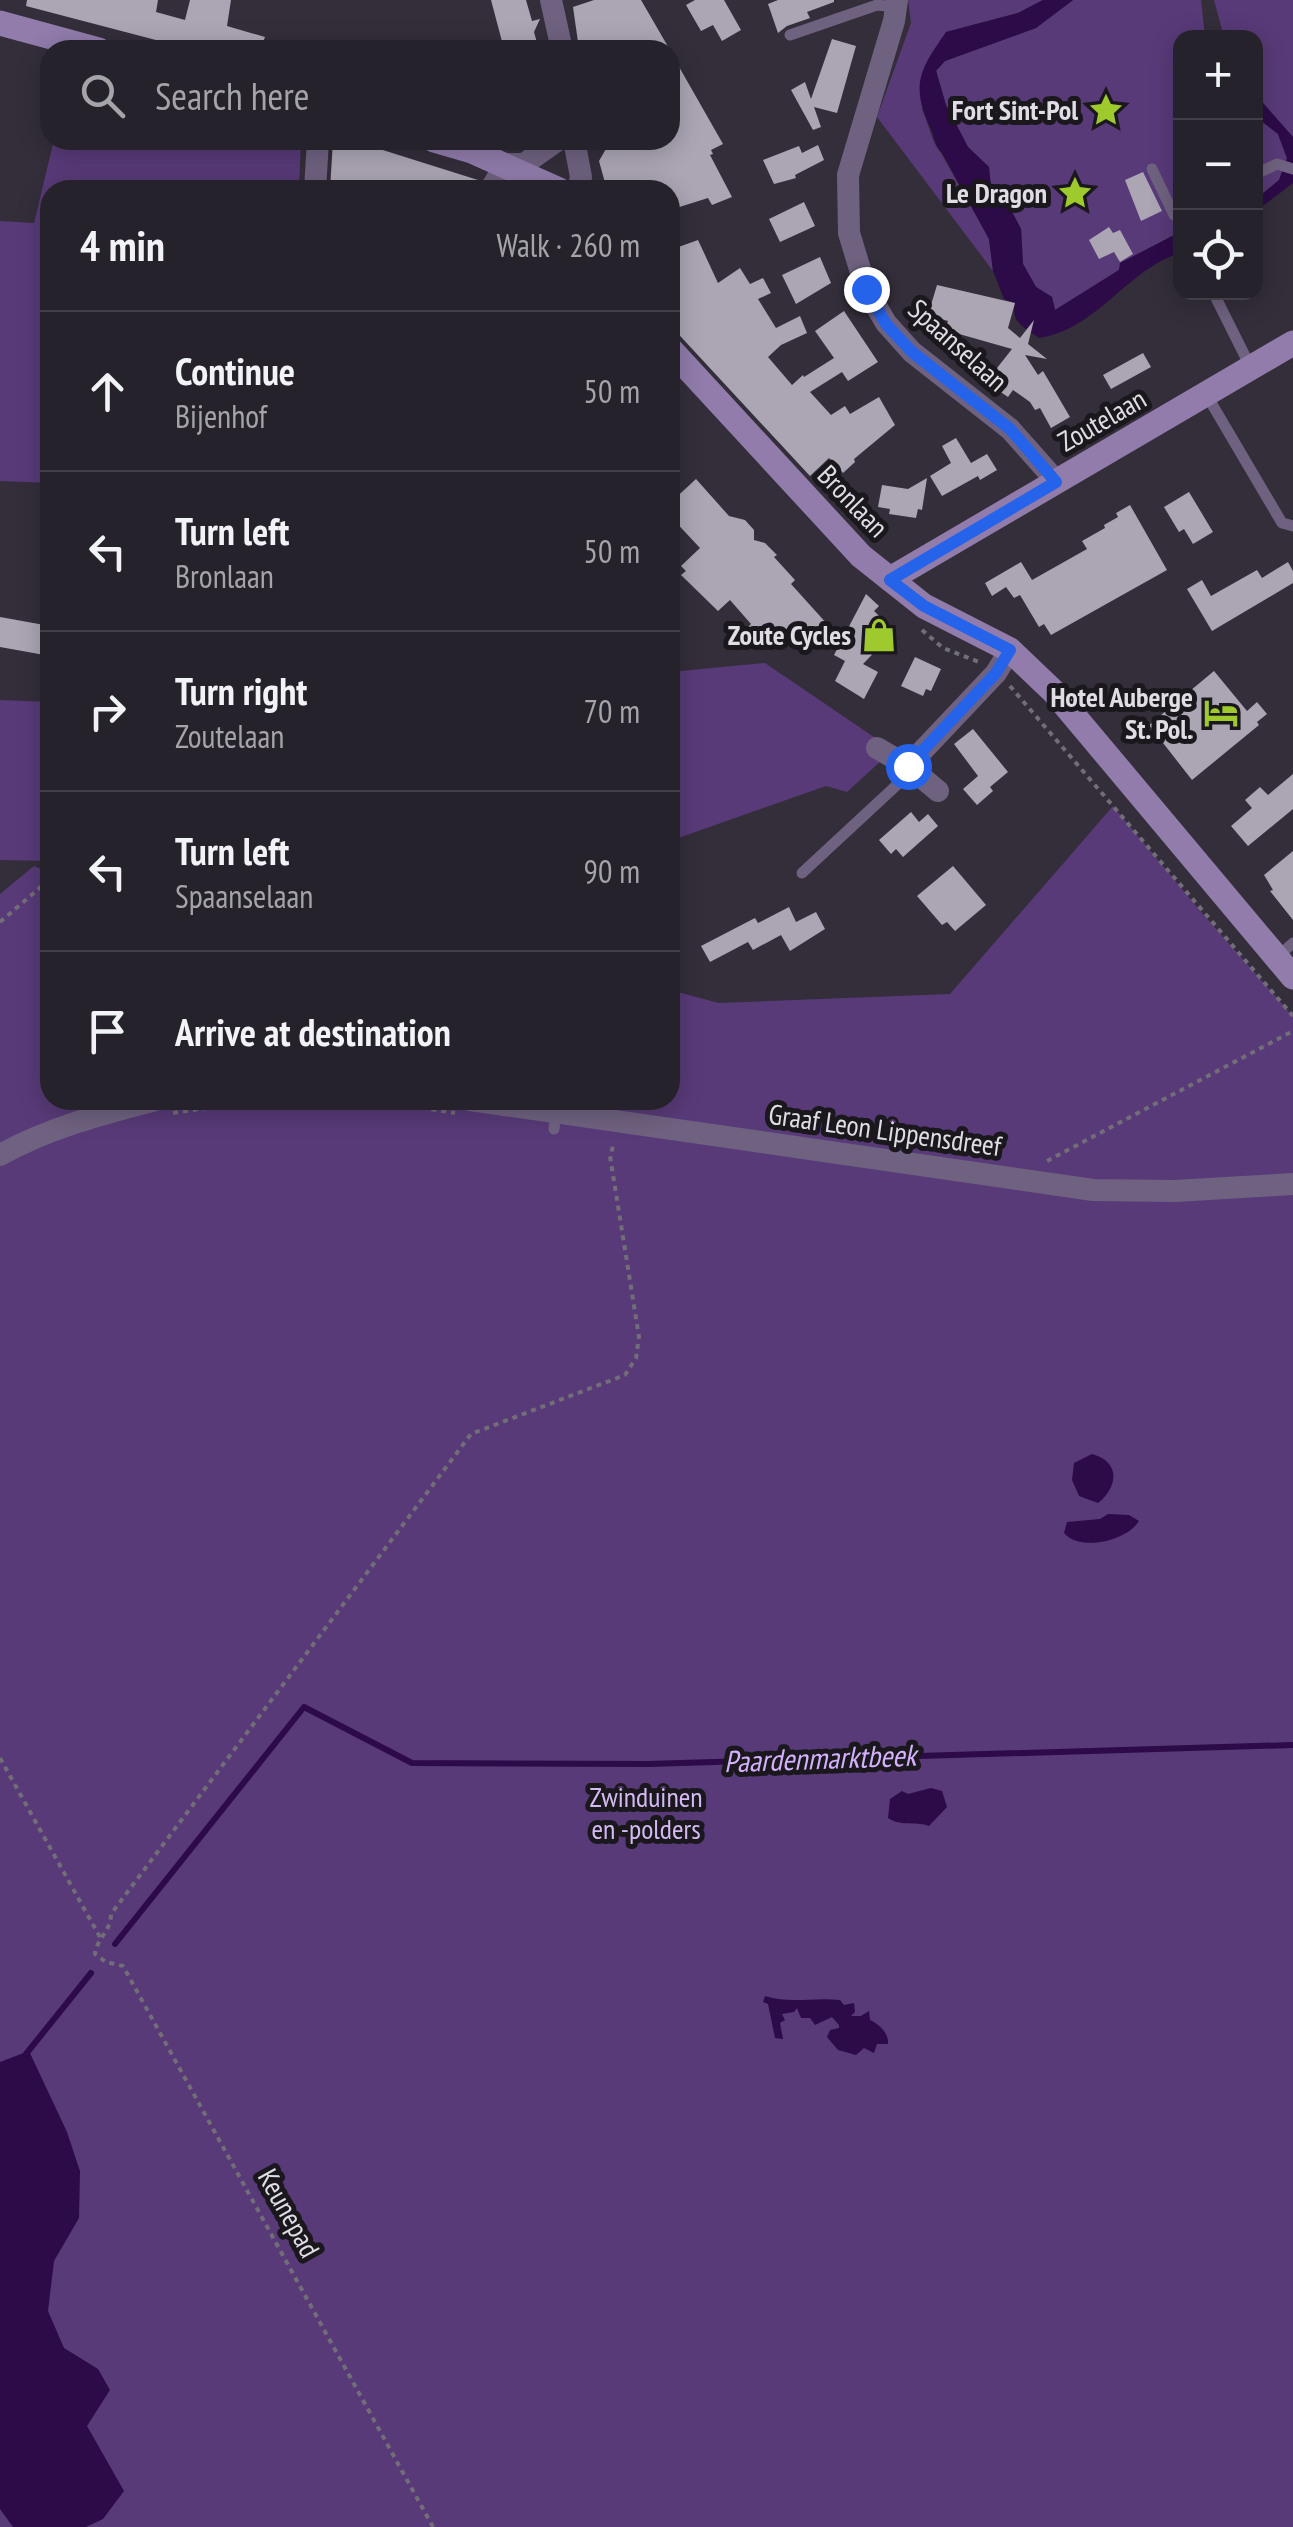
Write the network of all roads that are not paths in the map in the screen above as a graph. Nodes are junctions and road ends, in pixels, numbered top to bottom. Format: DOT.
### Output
graph roads {
  1 [pos="551,0"];
  2 [pos="896,4"];
  3 [pos="0,24"];
  4 [pos="790,35"];
  5 [pos="61,40"];
  6 [pos="560,40"];
  7 [pos="317,150"];
  8 [pos="464,150"];
  9 [pos="544,150"];
  10 [pos="576,150"];
  11 [pos="506,164"];
  12 [pos="1152,169"];
  13 [pos="1293,169"];
  14 [pos="1263,170"];
  15 [pos="316,180"];
  16 [pos="496,180"];
  17 [pos="539,180"];
  18 [pos="581,180"];
  19 [pos="1175,210"];
  20 [pos="1217,300"];
  21 [pos="1293,343"];
  22 [pos="680,360"];
  23 [pos="1251,368"];
  24 [pos="1206,394"];
  25 [pos="1056,482"];
  26 [pos="1293,526"];
  27 [pos="890,580"];
  28 [pos="1010,650"];
  29 [pos="876,748"];
  30 [pos="910,768"];
  31 [pos="938,791"];
  32 [pos="802,873"];
  33 [pos="1287,960"];
  34 [pos="119,1110"];
  35 [pos="503,1110"];
  36 [pos="556,1114"];
  37 [pos="0,1155"];
  38 [pos="1293,1184"];
  1 -- 6 [label="street"];
  2 -- 4 [label="lane"];
  2 -- 25 [label="street, Spaanselaan"];
  3 -- 5 [label="street"];
  7 -- 15 [label="street"];
  8 -- 11 [label="street"];
  9 -- 11 [label="street"];
  10 -- 18 [label="street"];
  11 -- 16 [label="street"];
  11 -- 17 [label="street"];
  12 -- 19 [label="lane"];
  13 -- 14 [label="lane"];
  20 -- 23 [label="lane"];
  21 -- 23 [label="street, Zoutelaan"];
  22 -- 27 [label="street, Bronlaan"];
  23 -- 24 [label="street, Zoutelaan"];
  24 -- 25 [label="street, Zoutelaan"];
  24 -- 26 [label="lane"];
  25 -- 27 [label="street, Zoutelaan"];
  27 -- 28 [label="street, Bronlaan"];
  28 -- 30 [label="street"];
  28 -- 33 [label="street, Bronlaan"];
  29 -- 30 [label="street"];
  30 -- 31 [label="street"];
  30 -- 32 [label="lane"];
  34 -- 37 [label="street"];
  35 -- 36 [label="street, Graaf Leon Lippensdreef"];
  36 -- 38 [label="street, Graaf Leon Lippensdreef"];
}
